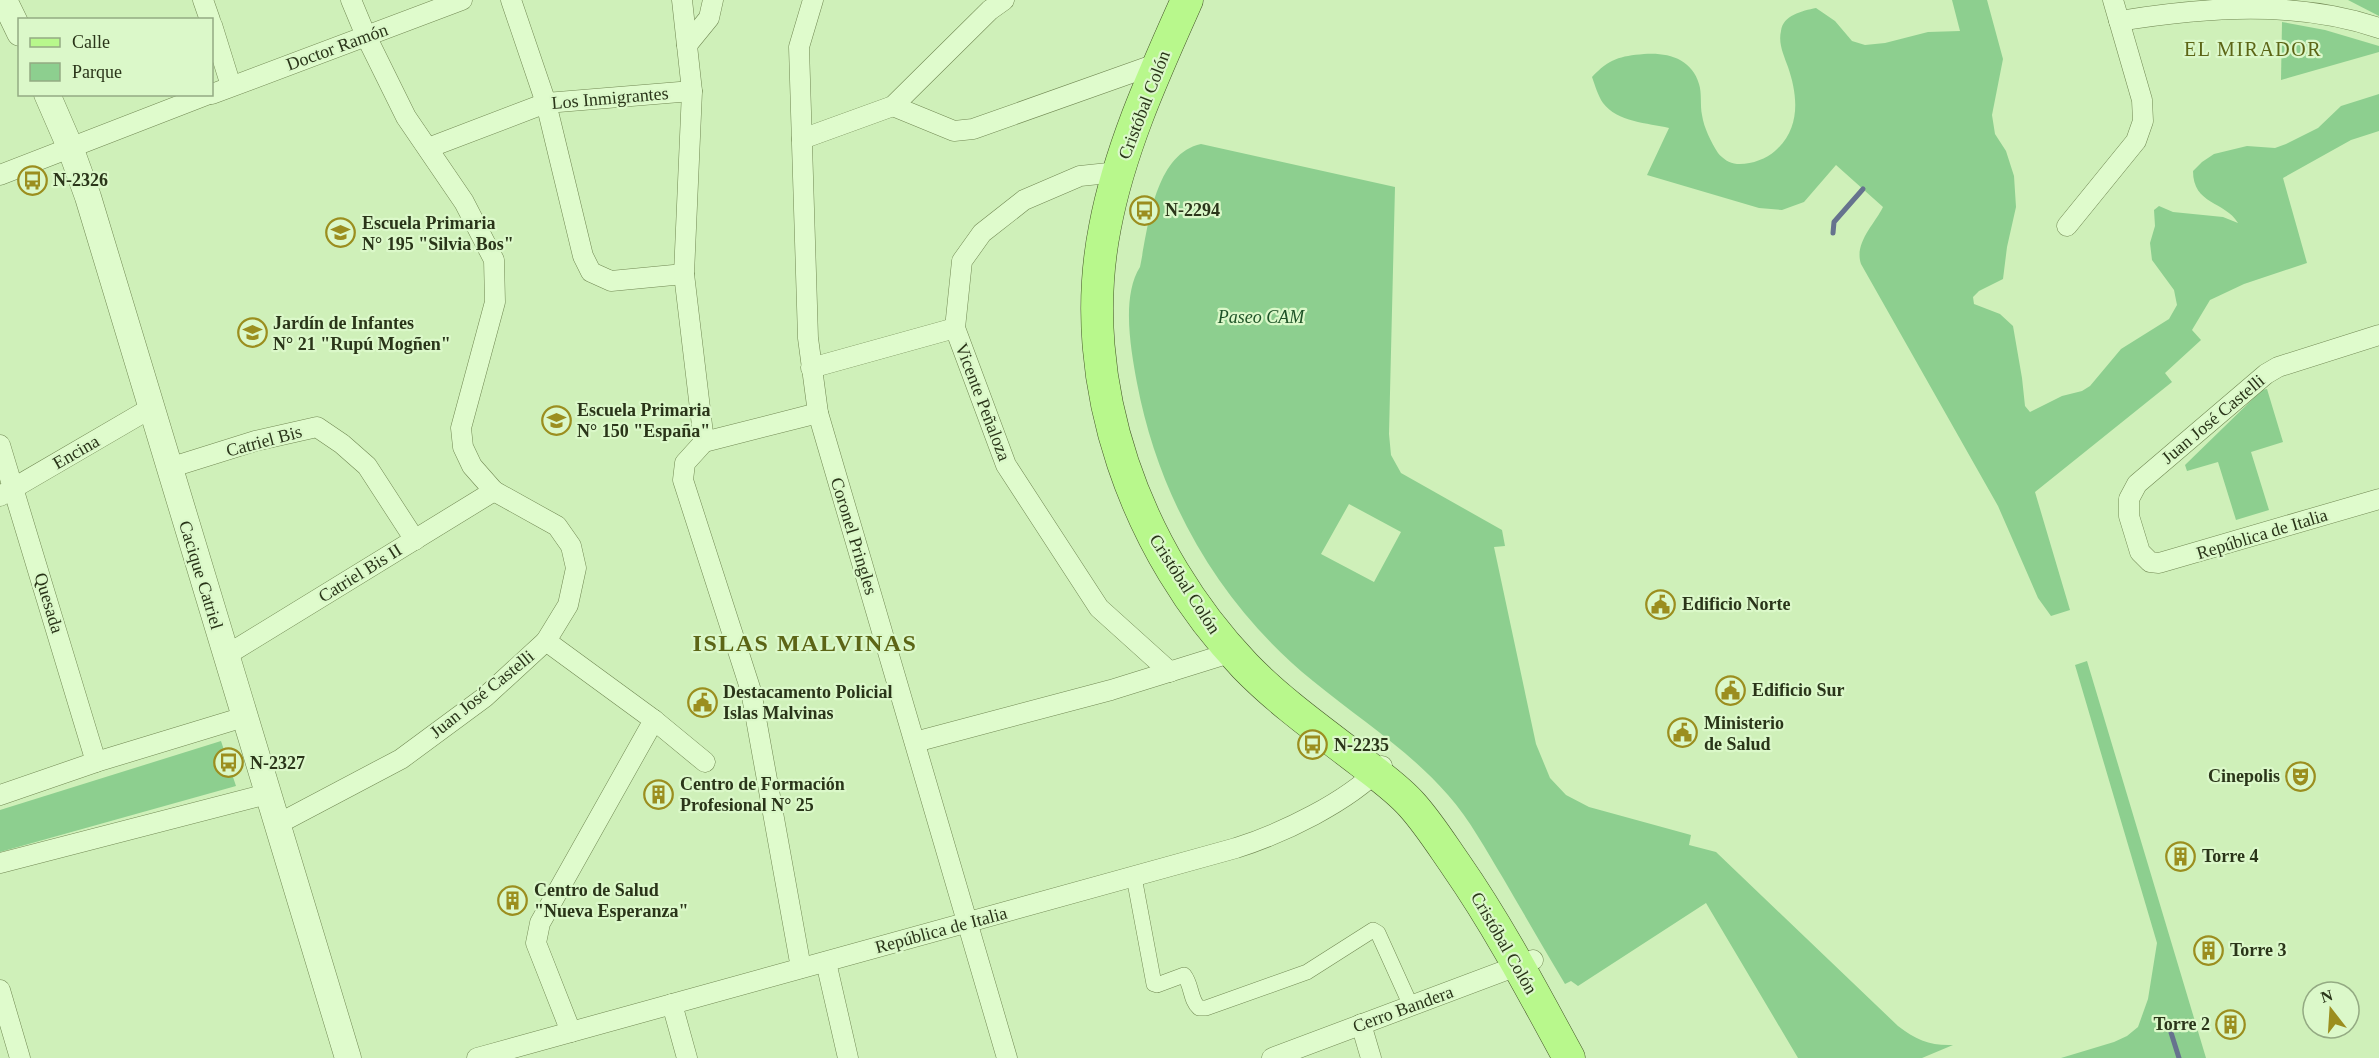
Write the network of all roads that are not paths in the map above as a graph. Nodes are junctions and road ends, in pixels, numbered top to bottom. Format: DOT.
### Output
graph roads {
  1 [pos="4,0"];
  2 [pos="203,0"];
  3 [pos="351,0"];
  4 [pos="462,0"];
  5 [pos="511,0"];
  6 [pos="682,0"];
  7 [pos="713,0"];
  8 [pos="813,0"];
  9 [pos="1004,0"];
  10 [pos="1187,0"];
  11 [pos="1204,0"];
  12 [pos="2114,0"];
  13 [pos="209,18"];
  14 [pos="2119,21"];
  15 [pos="2379,27"];
  16 [pos="213,28"];
  17 [pos="18,29"];
  18 [pos="366,36"];
  19 [pos="687,45"];
  20 [pos="1159,63"];
  21 [pos="231,86"];
  22 [pos="692,91"];
  23 [pos="213,93"];
  24 [pos="48,96"];
  25 [pos="205,96"];
  26 [pos="546,103"];
  27 [pos="893,106"];
  28 [pos="802,139"];
  29 [pos="70,147"];
  30 [pos="428,148"];
  31 [pos="1118,172"];
  32 [pos="0,175"];
  33 [pos="2067,226"];
  34 [pos="684,274"];
  35 [pos="955,328"];
  36 [pos="2379,335"];
  37 [pos="811,368"];
  38 [pos="151,408"];
  39 [pos="818,413"];
  40 [pos="704,442"];
  41 [pos="0,446"];
  42 [pos="170,468"];
  43 [pos="494,491"];
  44 [pos="7,492"];
  45 [pos="2379,499"];
  46 [pos="415,540"];
  47 [pos="2144,558"];
  48 [pos="546,641"];
  49 [pos="1233,652"];
  50 [pos="225,656"];
  51 [pos="1170,672"];
  52 [pos="244,717"];
  53 [pos="654,720"];
  54 [pos="915,742"];
  55 [pos="96,762"];
  56 [pos="705,762"];
  57 [pos="1380,767"];
  58 [pos="267,794"];
  59 [pos="0,795"];
  60 [pos="276,825"];
  61 [pos="0,863"];
  62 [pos="1134,877"];
  63 [pos="968,923"];
  64 [pos="826,962"];
  65 [pos="1526,963"];
  66 [pos="801,969"];
  67 [pos="0,990"];
  68 [pos="672,1004"];
  69 [pos="1411,1006"];
  70 [pos="1361,1024"];
  71 [pos="572,1032"];
  72 [pos="1310,1051"];
  73 [pos="1579,1057"];
  74 [pos="20,1058"];
  75 [pos="348,1058"];
  76 [pos="477,1058"];
  77 [pos="687,1058"];
  78 [pos="848,1058"];
  79 [pos="1007,1058"];
  80 [pos="1272,1058"];
  81 [pos="1371,1058"];
  1 -- 17 [label="street"];
  2 -- 13 [label="street"];
  3 -- 18 [label="street, Juan José Castelli"];
  4 -- 18 [label="street, Doctor Ramón"];
  5 -- 26 [label="street"];
  6 -- 19 [label="street"];
  7 -- 19 [label="street"];
  8 -- 28 [label="street, Coronel Pringles"];
  9 -- 27 [label="street"];
  10 -- 20 [label="main road, Cristóbal Colón"];
  11 -- 57 [label="main road, Cristóbal Colón"];
  12 -- 14 [label="street"];
  14 -- 15 [label="street"];
  14 -- 33 [label="street"];
  16 -- 21 [label="street"];
  18 -- 21 [label="street, Doctor Ramón"];
  18 -- 30 [label="street, Juan José Castelli"];
  19 -- 22 [label="street"];
  20 -- 27 [label="street"];
  20 -- 31 [label="main road, Cristóbal Colón"];
  21 -- 23 [label="street, Doctor Ramón"];
  22 -- 26 [label="street, Los Inmigrantes"];
  22 -- 34 [label="street"];
  24 -- 29 [label="street, Cacique Catriel"];
  25 -- 29 [label="street, Doctor Ramón"];
  26 -- 30 [label="street, Los Inmigrantes"];
  26 -- 34 [label="street"];
  27 -- 28 [label="street"];
  28 -- 37 [label="street, Coronel Pringles"];
  29 -- 32 [label="street, Doctor Ramón"];
  29 -- 38 [label="street, Cacique Catriel"];
  30 -- 43 [label="street, Juan José Castelli"];
  31 -- 35 [label="street, Vicente Peñaloza"];
  31 -- 49 [label="main road, Cristóbal Colón"];
  34 -- 40 [label="street"];
  35 -- 37 [label="street"];
  35 -- 51 [label="street, Vicente Peñaloza"];
  36 -- 47 [label="street, Juan José Castelli"];
  37 -- 39 [label="street, Coronel Pringles"];
  38 -- 42 [label="street, Cacique Catriel"];
  38 -- 44 [label="street, Encina"];
  39 -- 40 [label="street"];
  39 -- 54 [label="street, Coronel Pringles"];
  40 -- 66 [label="street"];
  41 -- 44 [label="street, Quesada"];
  42 -- 46 [label="street, Catriel Bis"];
  42 -- 50 [label="street, Cacique Catriel"];
  43 -- 46 [label="street, Catriel Bis II"];
  43 -- 48 [label="street, Juan José Castelli"];
  44 -- 55 [label="street, Quesada"];
  45 -- 47 [label="street, República de Italia"];
  46 -- 50 [label="street, Catriel Bis II"];
  48 -- 53 [label="street"];
  48 -- 60 [label="street, Juan José Castelli"];
  49 -- 51 [label="street"];
  49 -- 57 [label="main road, Cristóbal Colón"];
  50 -- 52 [label="street, Cacique Catriel"];
  51 -- 54 [label="street"];
  52 -- 55 [label="street"];
  52 -- 58 [label="street, Cacique Catriel"];
  53 -- 56 [label="street"];
  53 -- 71 [label="street"];
  54 -- 63 [label="street, Coronel Pringles"];
  55 -- 59 [label="street"];
  57 -- 62 [label="street, República de Italia"];
  57 -- 65 [label="main road, Cristóbal Colón"];
  58 -- 60 [label="street, Cacique Catriel"];
  58 -- 61 [label="street"];
  60 -- 75 [label="street, Cacique Catriel"];
  62 -- 63 [label="street, República de Italia"];
  62 -- 69 [label="street"];
  63 -- 64 [label="street, República de Italia"];
  63 -- 79 [label="street, Coronel Pringles"];
  64 -- 66 [label="street, República de Italia"];
  64 -- 78 [label="street"];
  65 -- 69 [label="street, Cerro Bandera"];
  65 -- 73 [label="main road, Cristóbal Colón"];
  66 -- 68 [label="street, República de Italia"];
  67 -- 74 [label="street"];
  68 -- 71 [label="street, República de Italia"];
  68 -- 77 [label="street"];
  69 -- 70 [label="street, Cerro Bandera"];
  70 -- 72 [label="street, Cerro Bandera"];
  70 -- 81 [label="street"];
  71 -- 76 [label="street, República de Italia"];
  72 -- 80 [label="street, Cerro Bandera"];
}
